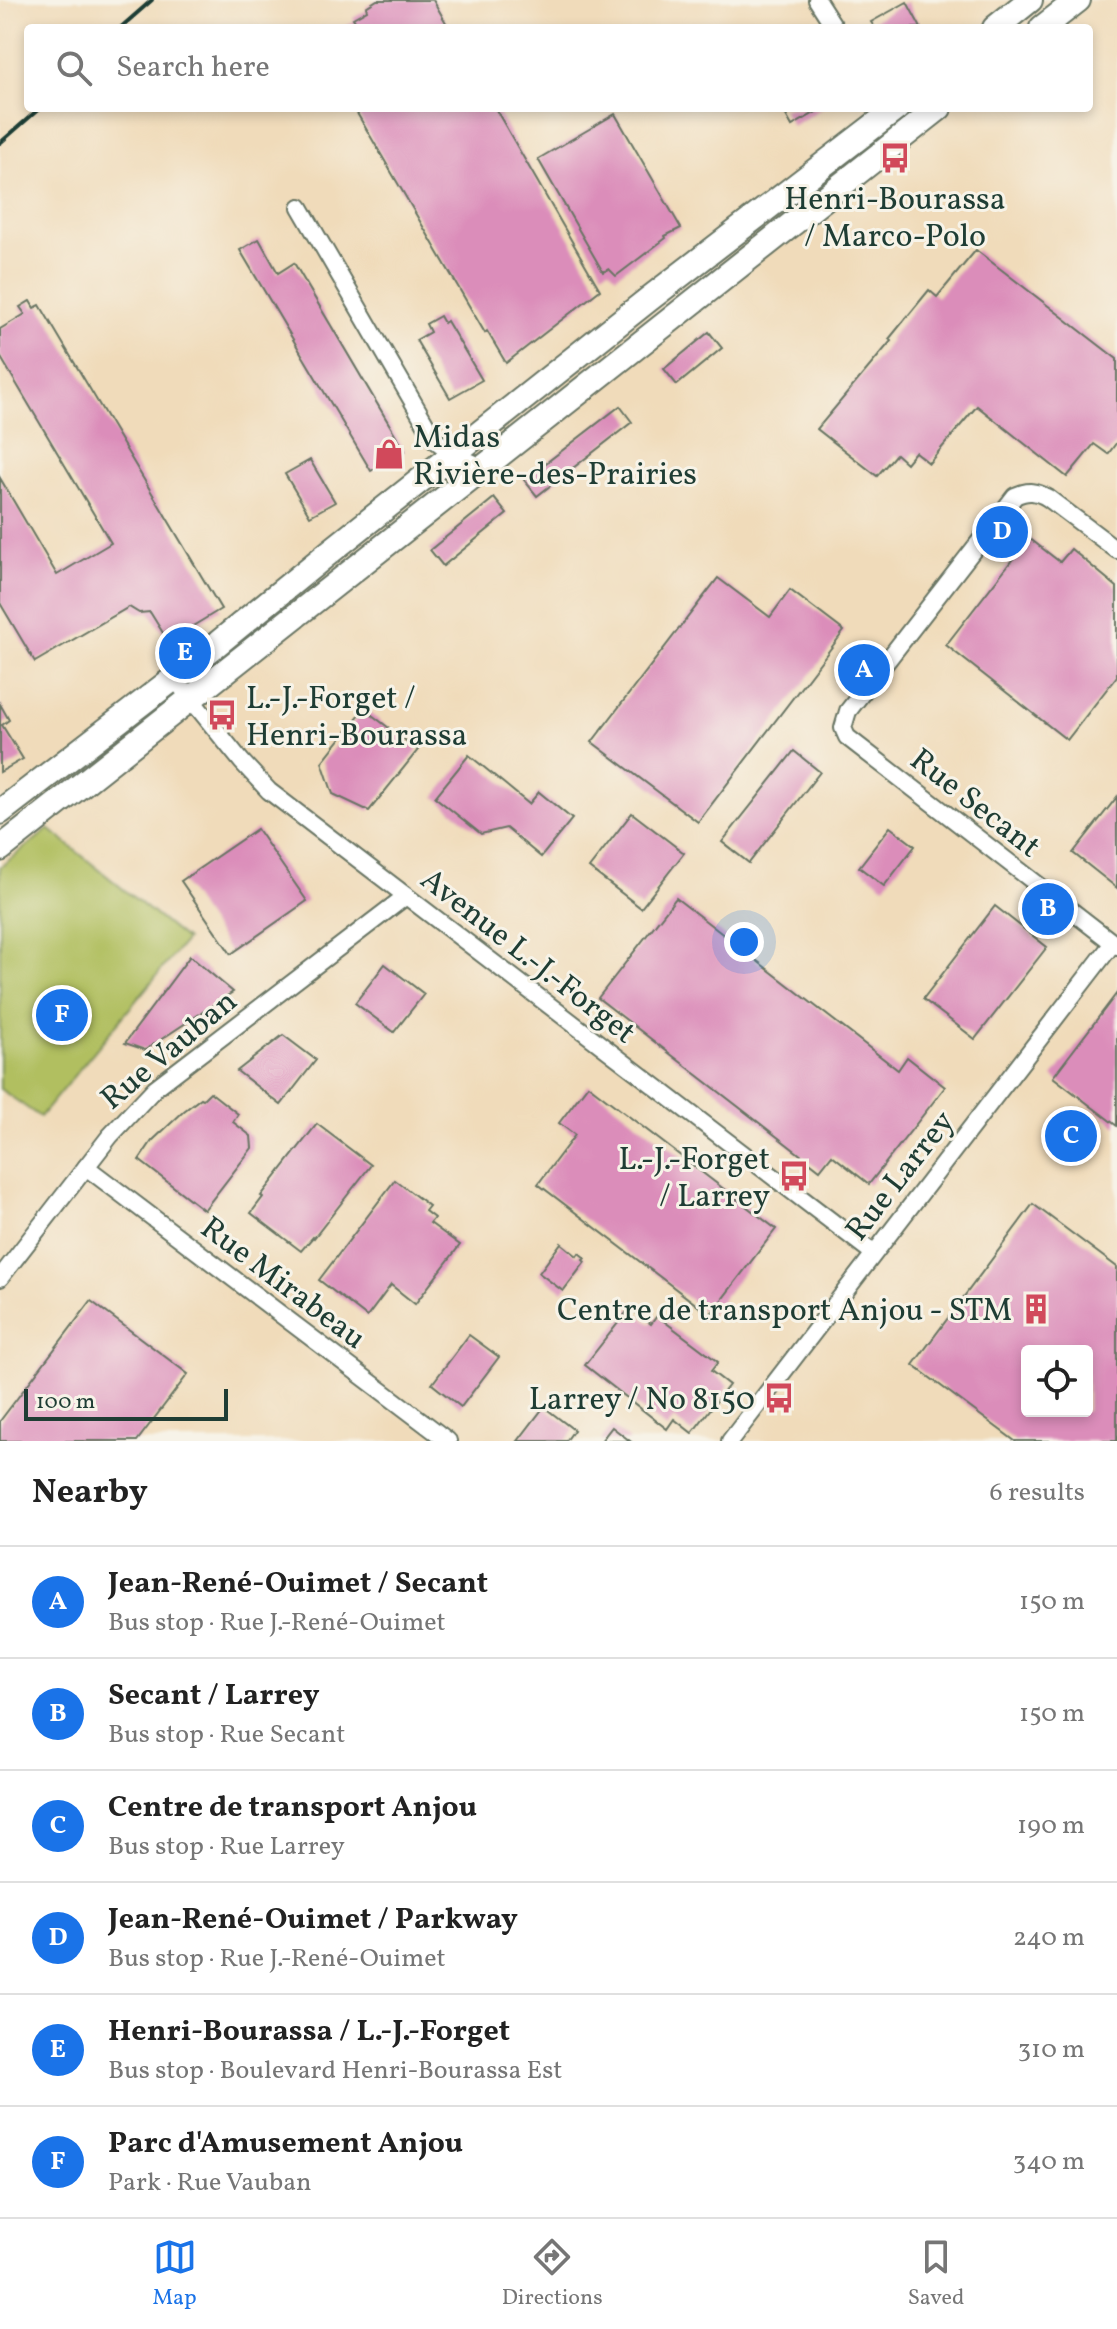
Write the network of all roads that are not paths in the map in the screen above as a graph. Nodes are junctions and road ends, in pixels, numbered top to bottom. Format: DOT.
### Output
graph roads {
  1 [pos="817,0"];
  2 [pos="1030,0"];
  3 [pos="1078,0"];
  4 [pos="832,24"];
  5 [pos="1000,24"];
  6 [pos="1047,24"];
  7 [pos="888,112"];
  8 [pos="892,112"];
  9 [pos="934,112"];
  10 [pos="904,135"];
  11 [pos="300,207"];
  12 [pos="455,455"];
  13 [pos="482,467"];
  14 [pos="1117,550"];
  15 [pos="173,677"];
  16 [pos="191,698"];
  17 [pos="0,812"];
  18 [pos="0,849"];
  19 [pos="406,896"];
  20 [pos="1115,944"];
  21 [pos="86,1167"];
  22 [pos="873,1253"];
  23 [pos="0,1278"];
  24 [pos="448,1441"];
  25 [pos="730,1441"];
  1 -- 4 [label="street"];
  2 -- 5 [label="main road"];
  3 -- 6 [label="main road"];
  7 -- 12 [label="main road"];
  8 -- 10 [label="street"];
  9 -- 10 [label="main road"];
  10 -- 13 [label="main road"];
  11 -- 12 [label="street"];
  12 -- 13 [label="street"];
  12 -- 15 [label="main road"];
  13 -- 16 [label="main road"];
  14 -- 20 [label="street, Rue Secant"];
  15 -- 16 [label="street, Avenue L.-J.-Forget"];
  15 -- 17 [label="main road"];
  16 -- 18 [label="main road"];
  16 -- 19 [label="street, Avenue L.-J.-Forget"];
  19 -- 21 [label="street, Rue Vauban"];
  19 -- 22 [label="street, Avenue L.-J.-Forget"];
  20 -- 22 [label="street, Rue Larrey"];
  21 -- 23 [label="street, Rue Vauban"];
  21 -- 24 [label="street, Rue Mirabeau"];
  22 -- 25 [label="street, Rue Larrey"];
}
